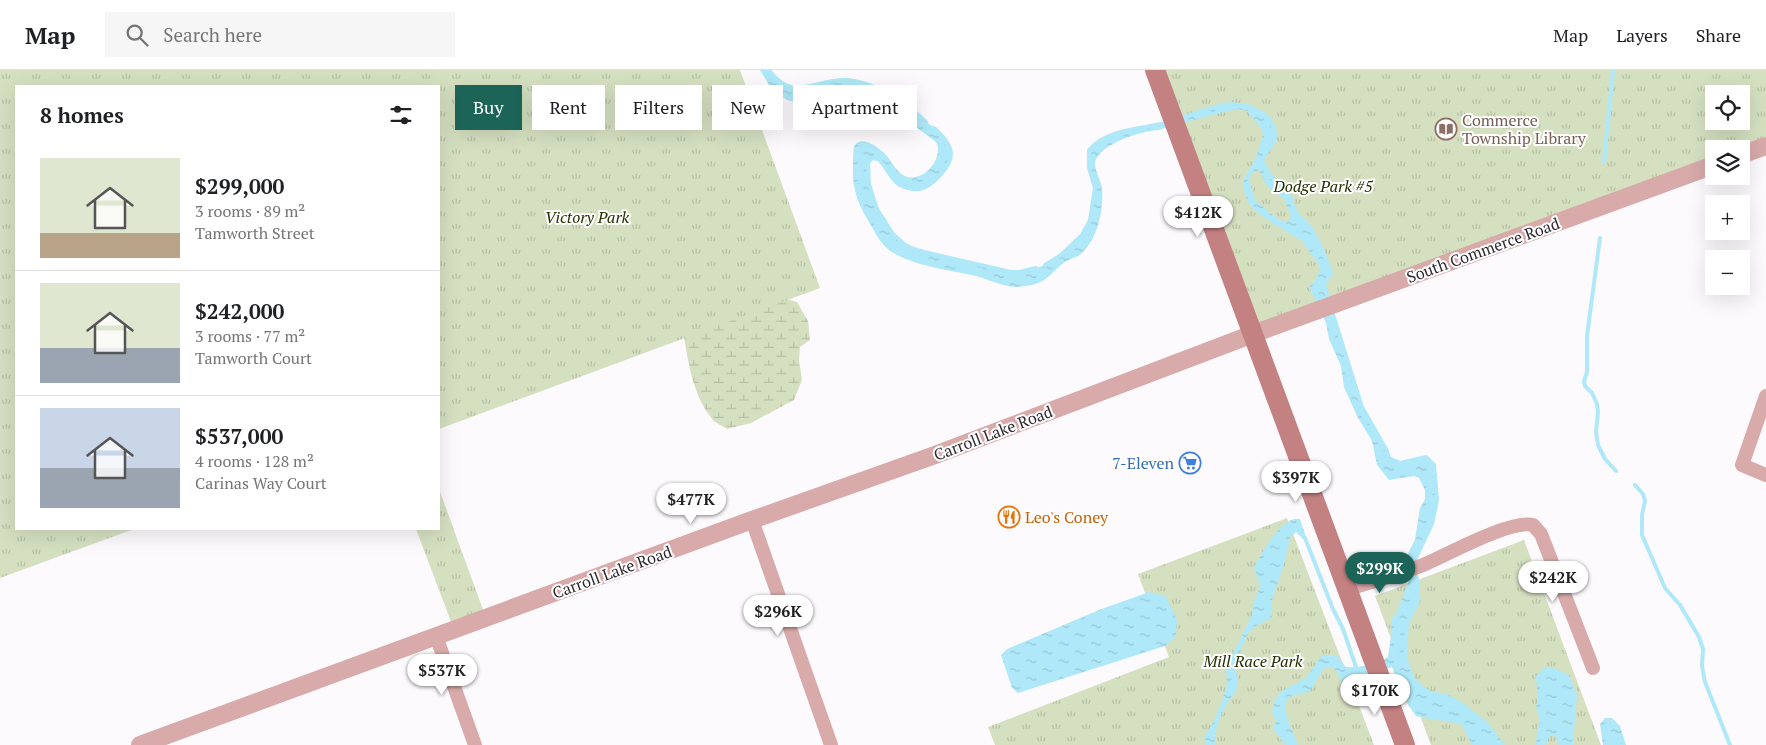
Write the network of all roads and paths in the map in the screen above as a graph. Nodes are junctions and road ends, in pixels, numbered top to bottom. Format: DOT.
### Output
graph roads {
  1 [pos="1155,70"];
  2 [pos="1766,146"];
  3 [pos="1750,152"];
  4 [pos="1705,168"];
  5 [pos="1253,334"];
  6 [pos="1766,396"];
  7 [pos="1766,475"];
  8 [pos="752,520"];
  9 [pos="1346,590"];
  10 [pos="436,636"];
  11 [pos="1593,668"];
  12 [pos="140,745"];
  13 [pos="475,745"];
  14 [pos="831,745"];
  15 [pos="1405,745"];
  1 -- 5 [label="main road"];
  2 -- 3 [label="street"];
  4 -- 5 [label="street, South Commerce Road"];
  5 -- 8 [label="street, Carroll Lake Road"];
  5 -- 9 [label="main road"];
  6 -- 7 [label="street"];
  8 -- 10 [label="street, Carroll Lake Road"];
  8 -- 14 [label="street"];
  9 -- 11 [label="street"];
  9 -- 15 [label="main road"];
  10 -- 12 [label="street, Carroll Lake Road"];
  10 -- 13 [label="street"];
}
